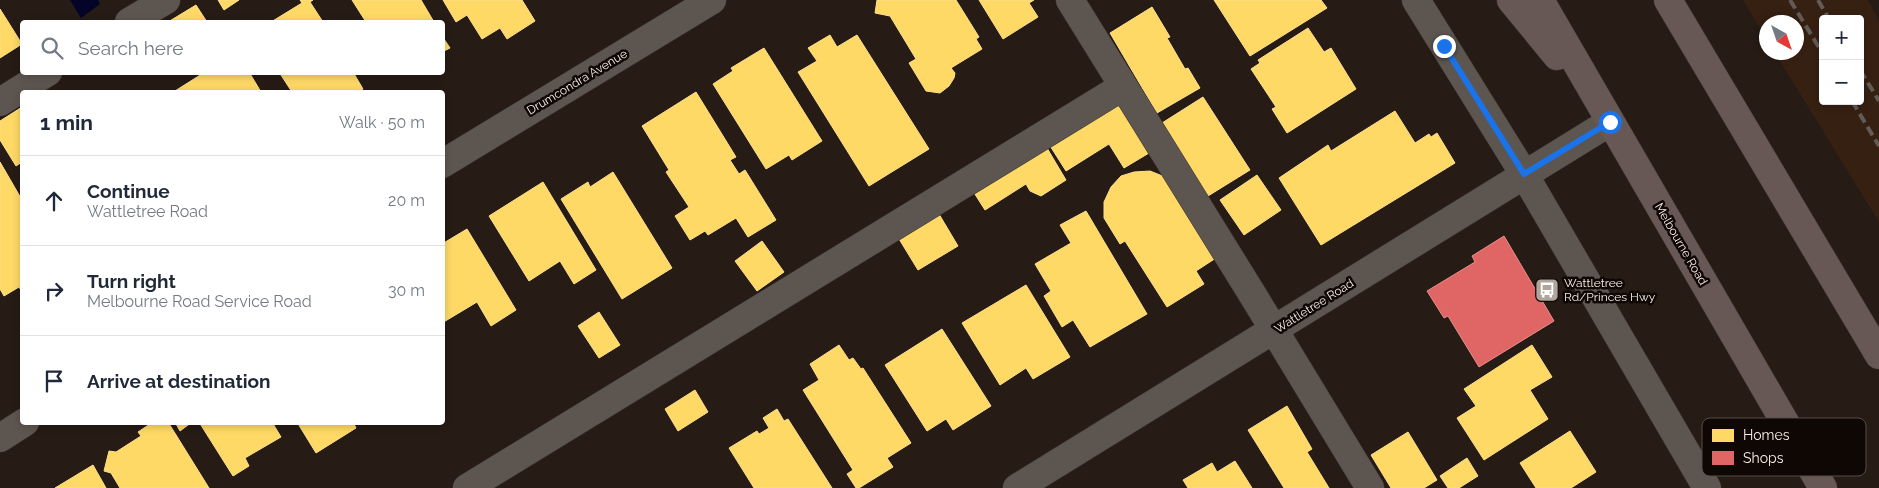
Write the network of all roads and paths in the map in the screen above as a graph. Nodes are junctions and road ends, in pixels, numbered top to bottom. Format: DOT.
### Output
graph roads {
  1 [pos="166,0"];
  2 [pos="712,0"];
  3 [pos="1070,0"];
  4 [pos="1416,0"];
  5 [pos="1511,0"];
  6 [pos="1540,0"];
  7 [pos="1668,0"];
  8 [pos="132,20"];
  9 [pos="43,75"];
  10 [pos="1122,87"];
  11 [pos="0,102"];
  12 [pos="1610,122"];
  13 [pos="445,162"];
  14 [pos="1524,174"];
  15 [pos="1274,330"];
  16 [pos="1879,355"];
  17 [pos="1782,418"];
  18 [pos="20,425"];
  19 [pos="0,438"];
  20 [pos="1816,476"];
  21 [pos="466,488"];
  22 [pos="1017,488"];
  23 [pos="1370,488"];
  24 [pos="1707,488"];
  25 [pos="1823,488"];
  1 -- 8 [label="street"];
  2 -- 13 [label="street, Drumcondra Avenue"];
  3 -- 10 [label="street"];
  4 -- 14 [label="street"];
  5 -- 12 [label="highway"];
  6 -- 12 [label="highway, Melbourne Road"];
  7 -- 16 [label="highway"];
  9 -- 11 [label="street"];
  10 -- 15 [label="street"];
  10 -- 21 [label="street"];
  12 -- 14 [label="street, Wattletree Road"];
  12 -- 17 [label="highway, Melbourne Road"];
  14 -- 15 [label="street, Wattletree Road"];
  14 -- 24 [label="street"];
  15 -- 22 [label="street, Wattletree Road"];
  15 -- 23 [label="street"];
  18 -- 19 [label="street"];
  20 -- 25 [label="highway, Melbourne Road"];
}
